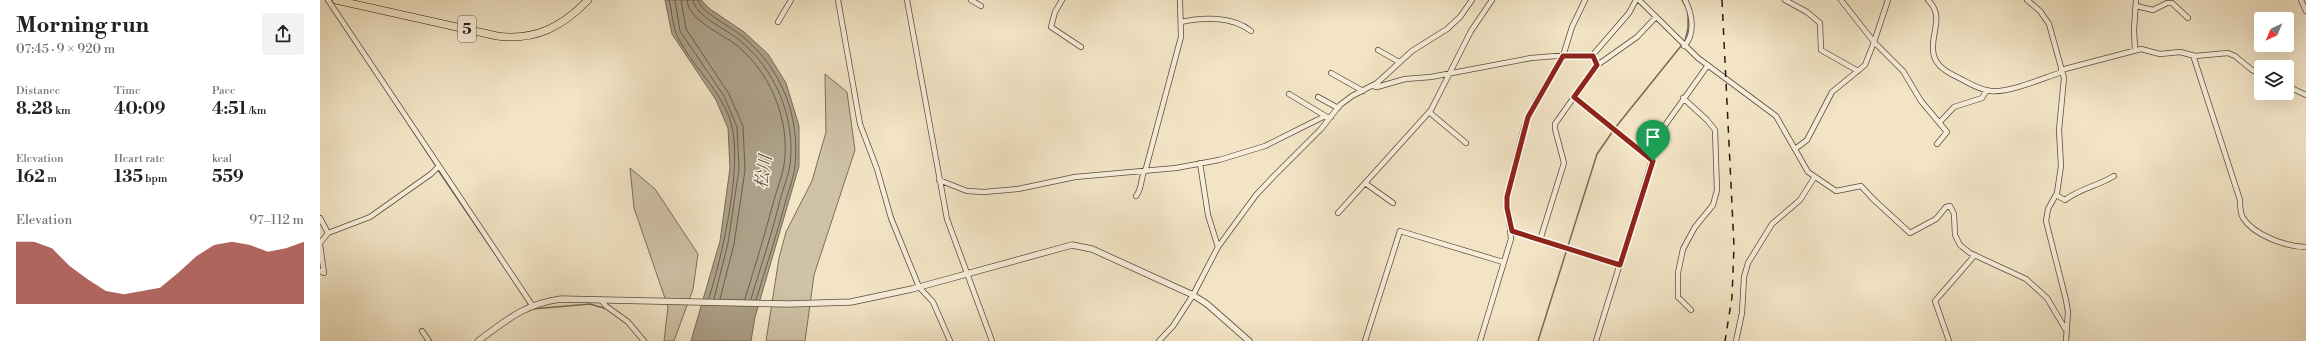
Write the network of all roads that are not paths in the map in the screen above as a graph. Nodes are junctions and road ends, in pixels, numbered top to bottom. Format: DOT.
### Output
graph roads {
  1 [pos="328,0"];
  2 [pos="336,0"];
  3 [pos="588,0"];
  4 [pos="791,0"];
  5 [pos="838,0"];
  6 [pos="907,0"];
  7 [pos="971,0"];
  8 [pos="1062,0"];
  9 [pos="1180,0"];
  10 [pos="1472,0"];
  11 [pos="1492,0"];
  12 [pos="1585,0"];
  13 [pos="1636,0"];
  14 [pos="1639,0"];
  15 [pos="1685,0"];
  16 [pos="1785,0"];
  17 [pos="1841,0"];
  18 [pos="1888,0"];
  19 [pos="1928,0"];
  20 [pos="2027,0"];
  21 [pos="2136,0"];
  22 [pos="2301,0"];
  23 [pos="981,6"];
  24 [pos="2136,6"];
  25 [pos="2306,11"];
  26 [pos="1656,17"];
  27 [pos="2188,18"];
  28 [pos="778,22"];
  29 [pos="1181,22"];
  30 [pos="1251,31"];
  31 [pos="1874,42"];
  32 [pos="1684,46"];
  33 [pos="1080,47"];
  34 [pos="1378,50"];
  35 [pos="2135,50"];
  36 [pos="2193,55"];
  37 [pos="1563,56"];
  38 [pos="1593,56"];
  39 [pos="1400,62"];
  40 [pos="1597,65"];
  41 [pos="1708,65"];
  42 [pos="1858,71"];
  43 [pos="2062,71"];
  44 [pos="2254,71"];
  45 [pos="1331,73"];
  46 [pos="1449,74"];
  47 [pos="1373,86"];
  48 [pos="2294,89"];
  49 [pos="1987,90"];
  50 [pos="1363,91"];
  51 [pos="1290,94"];
  52 [pos="2306,95"];
  53 [pos="1318,97"];
  54 [pos="1574,97"];
  55 [pos="1683,98"];
  56 [pos="1338,108"];
  57 [pos="1429,112"];
  58 [pos="1329,117"];
  59 [pos="1940,122"];
  60 [pos="1466,143"];
  61 [pos="1937,144"];
  62 [pos="1795,149"];
  63 [pos="1653,161"];
  64 [pos="1200,164"];
  65 [pos="439,166"];
  66 [pos="1145,170"];
  67 [pos="2114,176"];
  68 [pos="1814,178"];
  69 [pos="939,180"];
  70 [pos="1365,182"];
  71 [pos="2056,195"];
  72 [pos="1136,196"];
  73 [pos="1392,202"];
  74 [pos="1338,213"];
  75 [pos="320,220"];
  76 [pos="1512,231"];
  77 [pos="328,234"];
  78 [pos="1540,240"];
  79 [pos="320,244"];
  80 [pos="1218,247"];
  81 [pos="2306,247"];
  82 [pos="1976,256"];
  83 [pos="1504,262"];
  84 [pos="1620,265"];
  85 [pos="320,272"];
  86 [pos="968,274"];
  87 [pos="920,287"];
  88 [pos="1193,295"];
  89 [pos="601,300"];
  90 [pos="532,305"];
  91 [pos="1690,310"];
  92 [pos="2066,330"];
  93 [pos="422,332"];
  94 [pos="429,341"];
  95 [pos="478,341"];
  96 [pos="644,341"];
  97 [pos="950,341"];
  98 [pos="992,341"];
  99 [pos="1159,341"];
  100 [pos="1249,341"];
  101 [pos="1365,341"];
  102 [pos="1480,341"];
  103 [pos="1596,341"];
  104 [pos="1736,341"];
  105 [pos="1950,341"];
  106 [pos="2066,341"];
  1 -- 65 [label="street"];
  2 -- 3 [label="main road, 5"];
  4 -- 28 [label="street"];
  5 -- 87 [label="street"];
  6 -- 69 [label="street"];
  7 -- 23 [label="street"];
  8 -- 33 [label="street"];
  9 -- 29 [label="street"];
  10 -- 39 [label="street"];
  11 -- 46 [label="street"];
  12 -- 37 [label="street"];
  13 -- 38 [label="street"];
  14 -- 26 [label="street"];
  15 -- 32 [label="street"];
  16 -- 42 [label="street"];
  17 -- 31 [label="street"];
  18 -- 31 [label="street"];
  19 -- 49 [label="street"];
  20 -- 43 [label="street"];
  21 -- 24 [label="street"];
  22 -- 25 [label="street"];
  24 -- 27 [label="street"];
  24 -- 35 [label="street"];
  26 -- 32 [label="street"];
  26 -- 40 [label="street"];
  29 -- 30 [label="street"];
  29 -- 66 [label="street"];
  31 -- 42 [label="street"];
  31 -- 59 [label="street"];
  32 -- 41 [label="street"];
  34 -- 39 [label="street"];
  35 -- 36 [label="street"];
  35 -- 43 [label="street"];
  36 -- 44 [label="street"];
  36 -- 81 [label="street"];
  37 -- 38 [label="street"];
  37 -- 46 [label="street"];
  37 -- 76 [label="street"];
  38 -- 40 [label="street"];
  39 -- 47 [label="street"];
  40 -- 54 [label="street"];
  41 -- 55 [label="street"];
  41 -- 62 [label="street"];
  42 -- 62 [label="street"];
  43 -- 49 [label="street"];
  43 -- 71 [label="street"];
  45 -- 50 [label="street"];
  46 -- 47 [label="street"];
  46 -- 57 [label="street"];
  47 -- 50 [label="street"];
  48 -- 52 [label="street"];
  49 -- 59 [label="street"];
  50 -- 56 [label="street"];
  51 -- 58 [label="street"];
  53 -- 56 [label="street"];
  54 -- 63 [label="street"];
  54 -- 78 [label="street"];
  55 -- 63 [label="street"];
  55 -- 91 [label="street"];
  56 -- 58 [label="street"];
  57 -- 60 [label="street"];
  57 -- 70 [label="street"];
  58 -- 64 [label="street"];
  58 -- 80 [label="street"];
  59 -- 61 [label="street"];
  62 -- 68 [label="street"];
  63 -- 84 [label="street"];
  64 -- 66 [label="street"];
  64 -- 80 [label="street"];
  65 -- 77 [label="street"];
  65 -- 90 [label="street"];
  66 -- 69 [label="street"];
  66 -- 72 [label="street"];
  67 -- 71 [label="street"];
  68 -- 82 [label="street"];
  68 -- 104 [label="street"];
  69 -- 86 [label="street"];
  70 -- 73 [label="street"];
  70 -- 74 [label="street"];
  71 -- 92 [label="street"];
  75 -- 77 [label="street"];
  76 -- 78 [label="street"];
  76 -- 83 [label="street"];
  77 -- 79 [label="street"];
  78 -- 84 [label="street"];
  79 -- 85 [label="street"];
  80 -- 88 [label="street"];
  82 -- 92 [label="street"];
  82 -- 105 [label="street"];
  83 -- 101 [label="street"];
  83 -- 102 [label="street"];
  84 -- 103 [label="street"];
  86 -- 87 [label="street"];
  86 -- 88 [label="street"];
  86 -- 98 [label="street"];
  87 -- 89 [label="street"];
  87 -- 97 [label="street"];
  88 -- 99 [label="street"];
  88 -- 100 [label="street"];
  89 -- 90 [label="street"];
  89 -- 96 [label="street"];
  90 -- 95 [label="street"];
  92 -- 106 [label="street"];
  93 -- 94 [label="street"];
}
